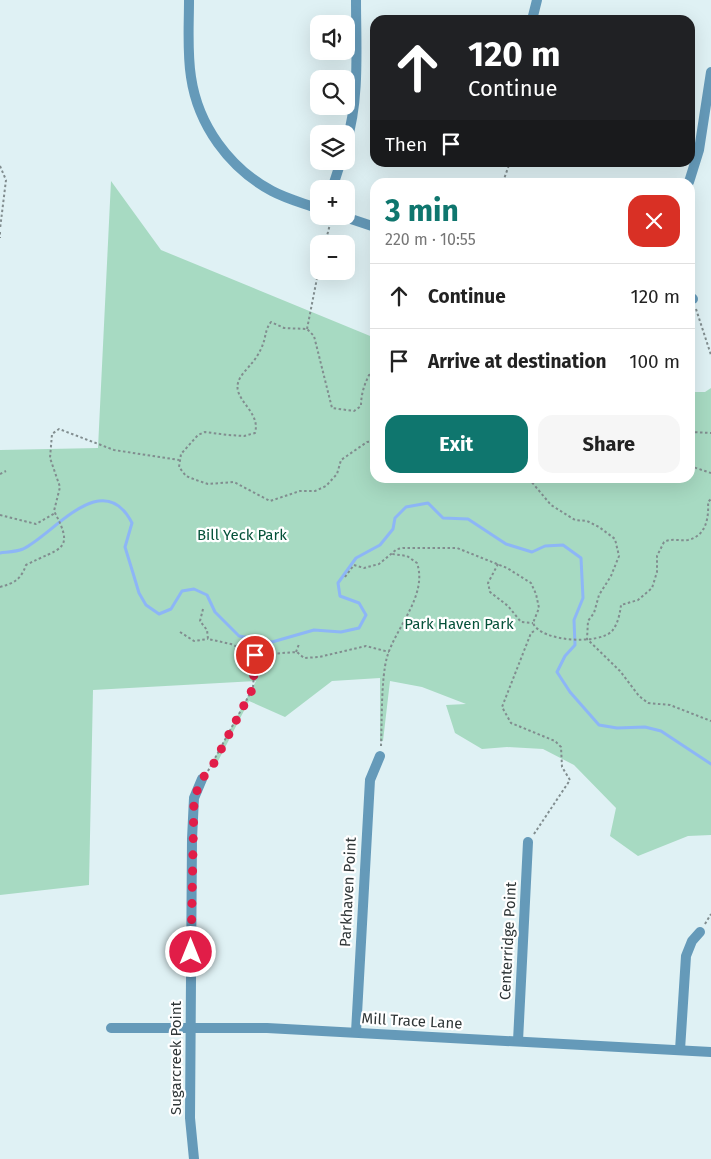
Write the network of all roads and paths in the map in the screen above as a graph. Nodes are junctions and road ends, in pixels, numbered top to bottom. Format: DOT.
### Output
graph roads {
  1 [pos="189,0"];
  2 [pos="356,0"];
  3 [pos="537,0"];
  4 [pos="533,15"];
  5 [pos="711,72"];
  6 [pos="351,125"];
  7 [pos="695,163"];
  8 [pos="0,166"];
  9 [pos="310,206"];
  10 [pos="355,220"];
  11 [pos="370,225"];
  12 [pos="0,230"];
  13 [pos="0,238"];
  14 [pos="317,280"];
  15 [pos="695,309"];
  16 [pos="307,329"];
  17 [pos="711,355"];
  18 [pos="370,376"];
  19 [pos="695,432"];
  20 [pos="711,433"];
  21 [pos="370,442"];
  22 [pos="179,460"];
  23 [pos="695,468"];
  24 [pos="6,471"];
  25 [pos="711,473"];
  26 [pos="0,474"];
  27 [pos="533,483"];
  28 [pos="711,499"];
  29 [pos="55,513"];
  30 [pos="0,515"];
  31 [pos="392,554"];
  32 [pos="498,564"];
  33 [pos="345,577"];
  34 [pos="0,587"];
  35 [pos="203,609"];
  36 [pos="533,624"];
  37 [pos="536,630"];
  38 [pos="180,632"];
  39 [pos="208,639"];
  40 [pos="587,639"];
  41 [pos="299,644"];
  42 [pos="296,652"];
  43 [pos="389,652"];
  44 [pos="255,655"];
  45 [pos="711,721"];
  46 [pos="380,756"];
  47 [pos="202,779"];
  48 [pos="528,842"];
  49 [pos="700,932"];
  50 [pos="112,1028"];
  51 [pos="191,1028"];
  52 [pos="356,1032"];
  53 [pos="518,1042"];
  54 [pos="680,1050"];
  55 [pos="711,1052"];
  56 [pos="194,1159"];
  1 -- 9 [label="street"];
  2 -- 6 [label="street"];
  3 -- 4 [label="street"];
  5 -- 7 [label="street"];
  8 -- 12 [label="path"];
  10 -- 11 [label="street"];
  12 -- 13 [label="path"];
  14 -- 16 [label="path"];
  15 -- 17 [label="path"];
  16 -- 18 [label="path"];
  16 -- 22 [label="path"];
  19 -- 20 [label="path"];
  21 -- 22 [label="path"];
  22 -- 29 [label="path"];
  23 -- 25 [label="path"];
  24 -- 26 [label="path"];
  27 -- 40 [label="path"];
  28 -- 40 [label="path"];
  29 -- 30 [label="path"];
  29 -- 34 [label="path"];
  31 -- 32 [label="path"];
  31 -- 33 [label="path"];
  31 -- 43 [label="path"];
  32 -- 36 [label="path"];
  32 -- 36 [label="path"];
  35 -- 39 [label="path"];
  36 -- 37 [label="path"];
  37 -- 40 [label="path"];
  37 -- 48 [label="path"];
  38 -- 39 [label="path"];
  39 -- 44 [label="path"];
  40 -- 45 [label="path"];
  41 -- 42 [label="path"];
  42 -- 43 [label="path"];
  42 -- 44 [label="path"];
  43 -- 46 [label="path"];
  44 -- 47 [label="path"];
  46 -- 52 [label="street, Parkhaven Point"];
  47 -- 51 [label="street, Sugarcreek Point"];
  48 -- 53 [label="street, Centerridge Point"];
  49 -- 54 [label="street"];
  50 -- 51 [label="street, Mill Trace Lane"];
  51 -- 52 [label="street, Mill Trace Lane"];
  51 -- 56 [label="street, Sugarcreek Point"];
  52 -- 53 [label="street, Mill Trace Lane"];
  53 -- 54 [label="street, Mill Trace Lane"];
  54 -- 55 [label="street, Mill Trace Lane"];
}
